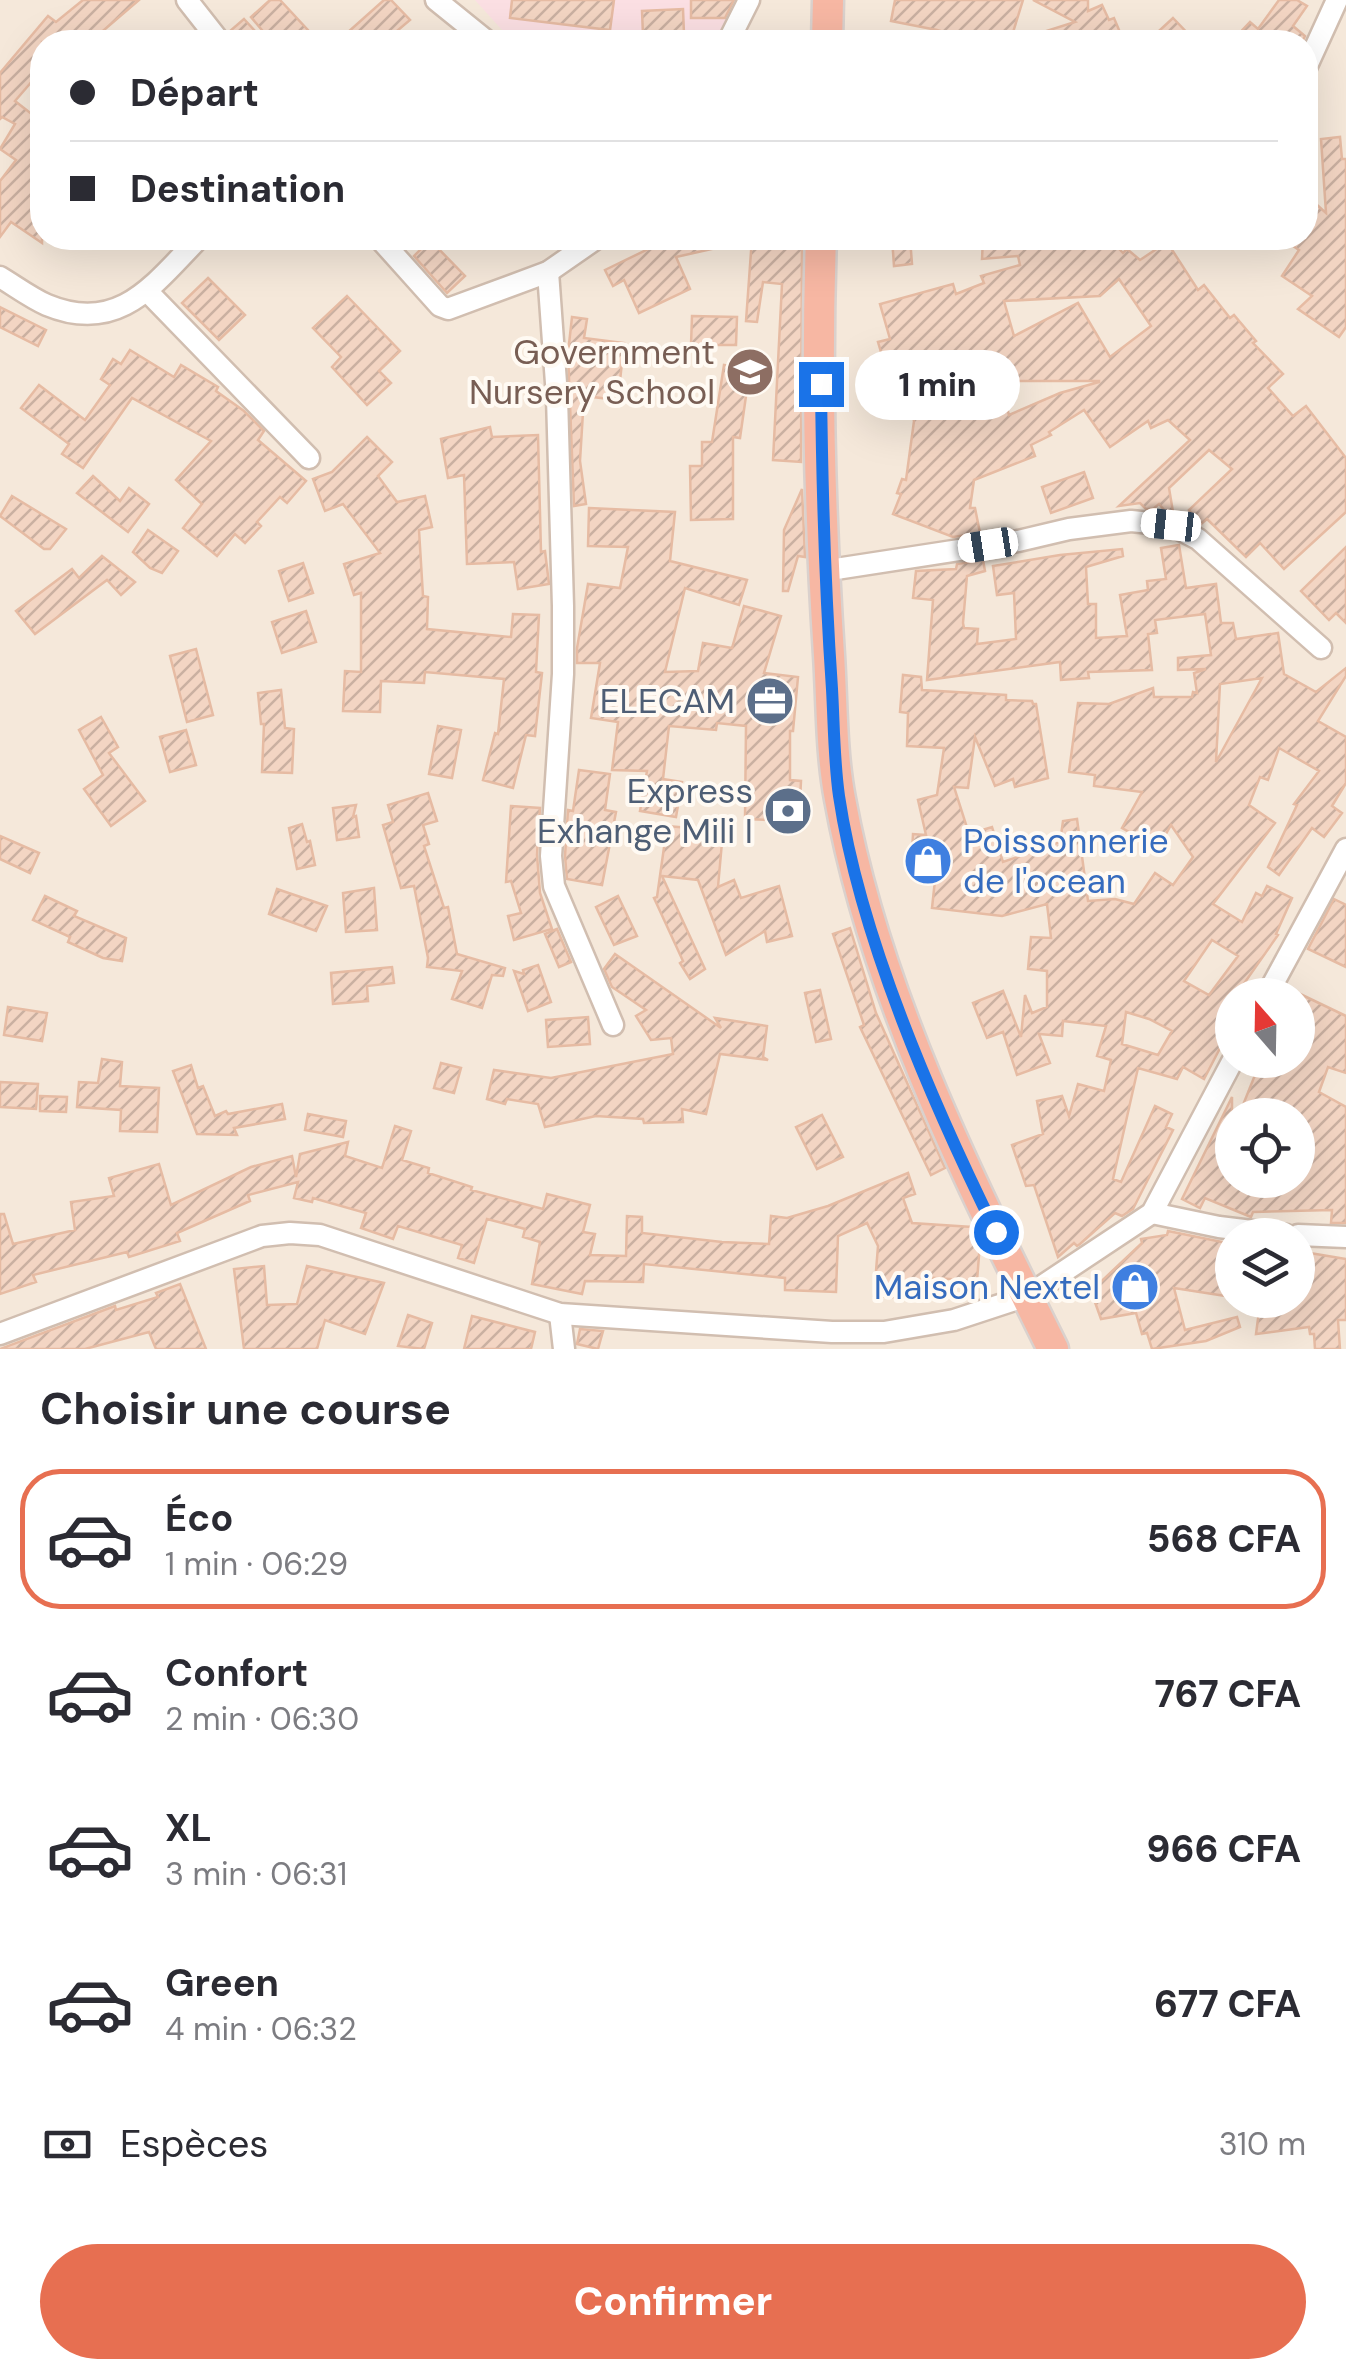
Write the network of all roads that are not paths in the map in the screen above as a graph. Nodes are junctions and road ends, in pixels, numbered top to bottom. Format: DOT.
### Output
graph roads {
  1 [pos="188,0"];
  2 [pos="436,0"];
  3 [pos="828,0"];
  4 [pos="1337,0"];
  5 [pos="211,30"];
  6 [pos="473,30"];
  7 [pos="734,30"];
  8 [pos="745,30"];
  9 [pos="827,30"];
  10 [pos="1318,42"];
  11 [pos="186,250"];
  12 [pos="390,250"];
  13 [pos="580,250"];
  14 [pos="821,250"];
  15 [pos="548,272"];
  16 [pos="0,276"];
  17 [pos="147,291"];
  18 [pos="308,458"];
  19 [pos="823,571"];
  20 [pos="1321,648"];
  21 [pos="1346,849"];
  22 [pos="1276,978"];
  23 [pos="613,1025"];
  24 [pos="1223,1078"];
  25 [pos="1152,1213"];
  26 [pos="1215,1226"];
  27 [pos="1315,1236"];
  28 [pos="1346,1237"];
  29 [pos="1026,1296"];
  30 [pos="560,1314"];
  31 [pos="0,1334"];
  32 [pos="564,1349"];
  33 [pos="1053,1349"];
  1 -- 5 [label="street"];
  2 -- 6 [label="street"];
  3 -- 9 [label="highway"];
  4 -- 10 [label="street"];
  7 -- 8 [label="street"];
  11 -- 17 [label="street"];
  12 -- 15 [label="street"];
  13 -- 15 [label="street"];
  14 -- 19 [label="highway"];
  15 -- 23 [label="street"];
  16 -- 17 [label="street"];
  17 -- 18 [label="street"];
  19 -- 20 [label="street"];
  19 -- 29 [label="highway"];
  21 -- 22 [label="street"];
  24 -- 25 [label="street"];
  25 -- 26 [label="street"];
  25 -- 29 [label="street"];
  27 -- 28 [label="street"];
  29 -- 30 [label="street"];
  29 -- 33 [label="highway"];
  30 -- 31 [label="street"];
  30 -- 32 [label="street"];
}
